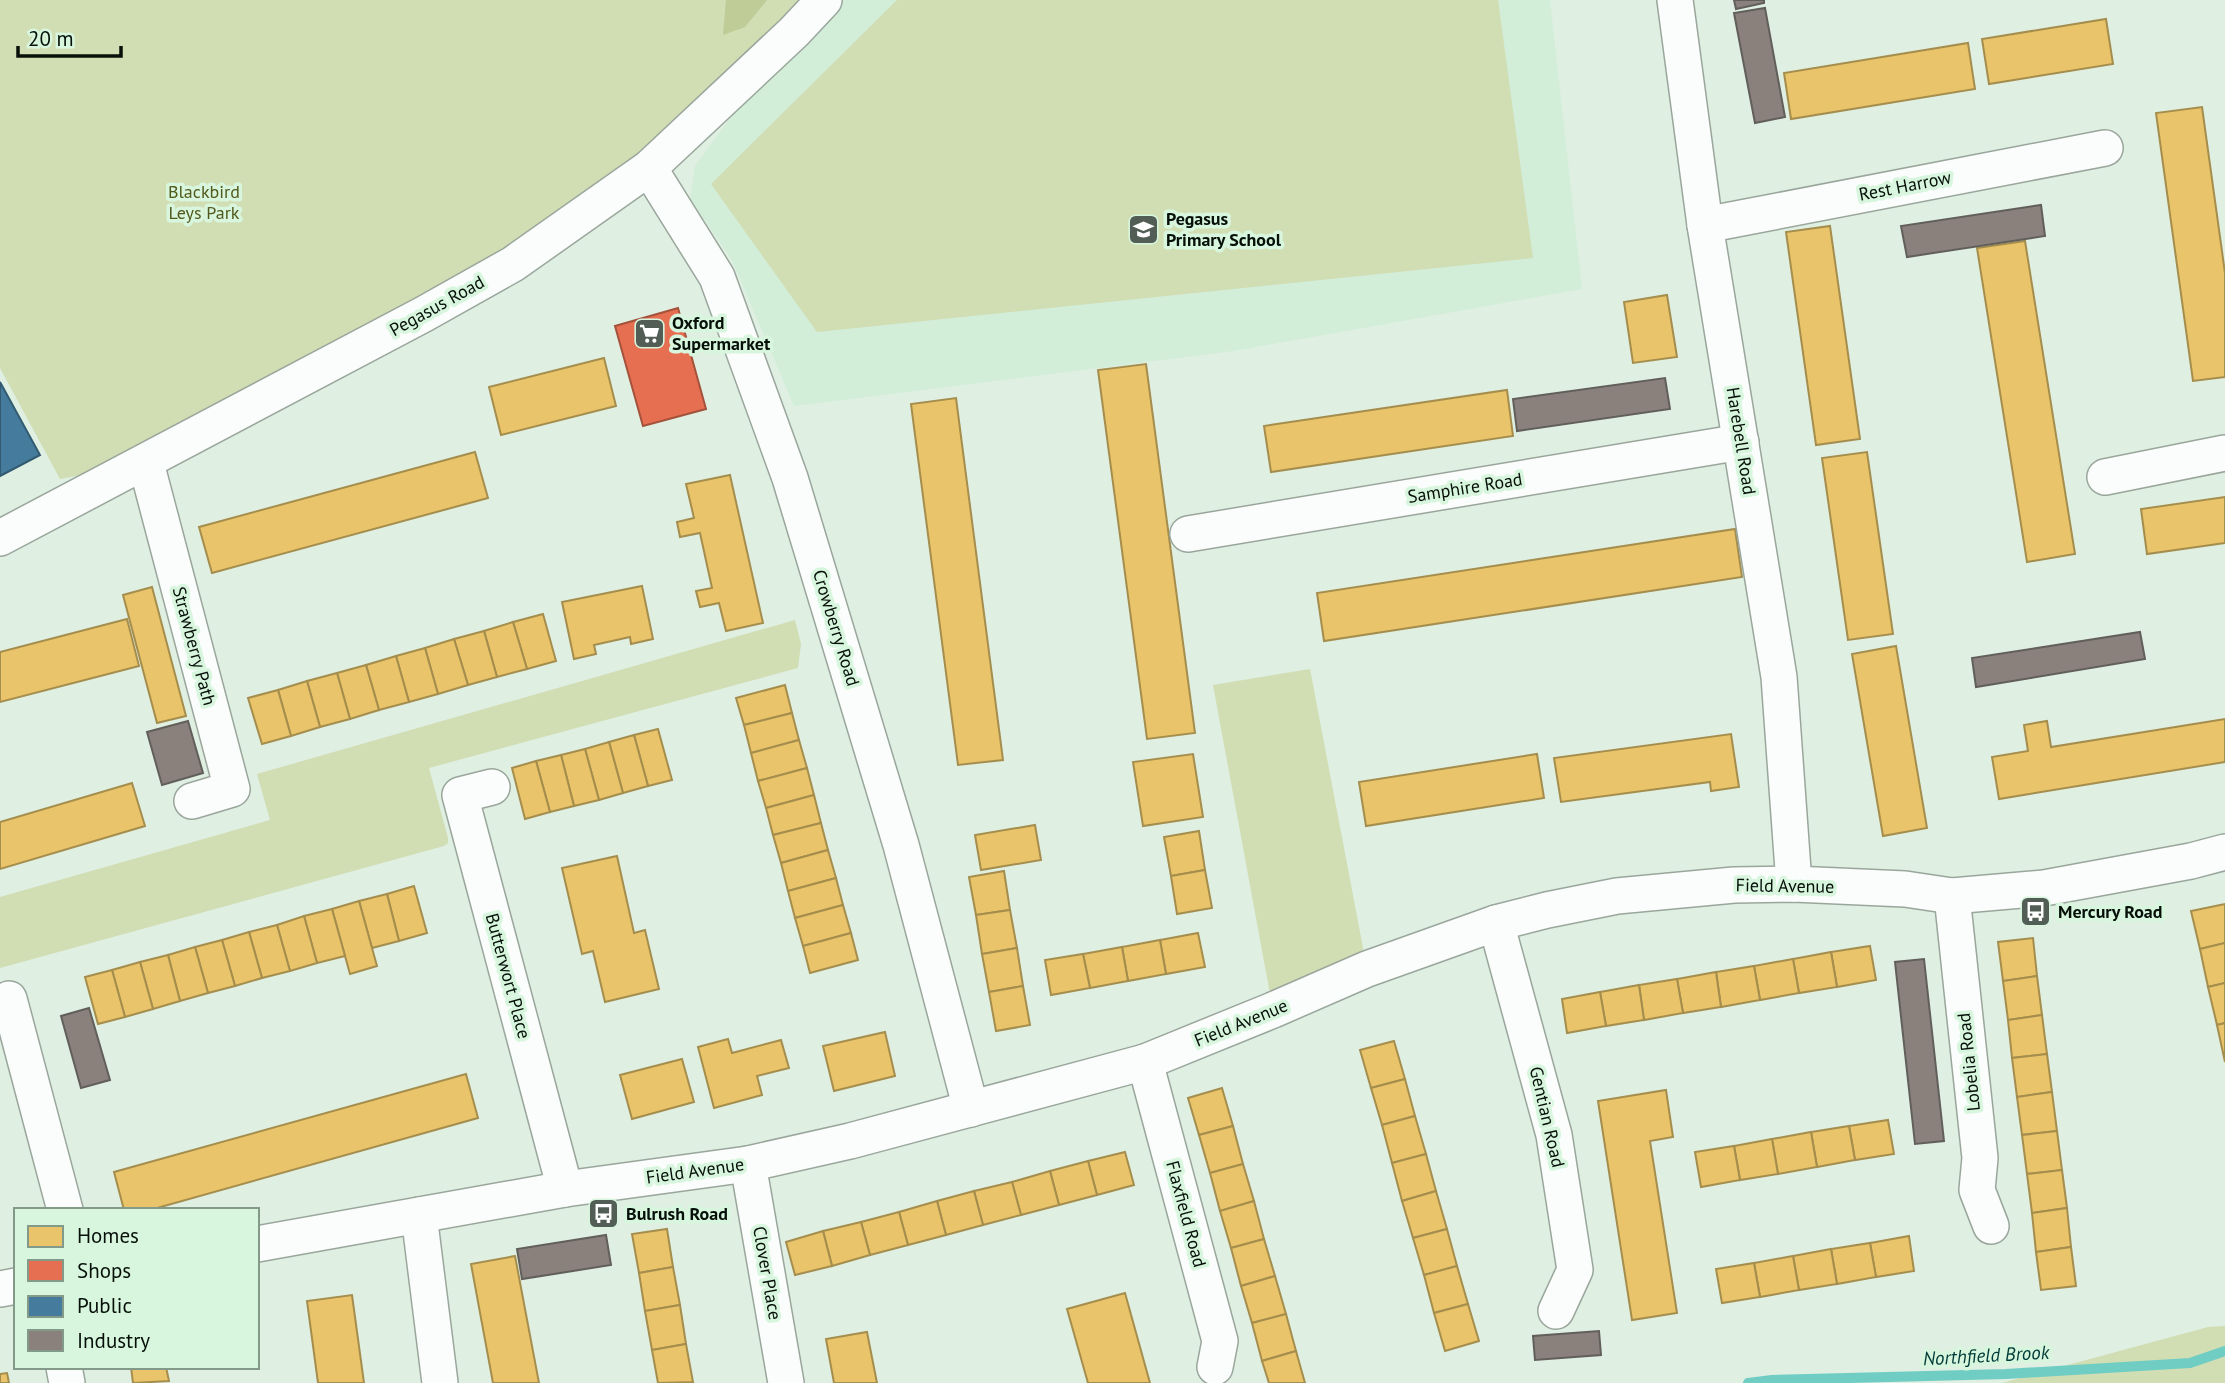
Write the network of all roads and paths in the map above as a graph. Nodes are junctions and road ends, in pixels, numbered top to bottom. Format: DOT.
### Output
graph roads {
  1 [pos="824,0"];
  2 [pos="1675,0"];
  3 [pos="2105,148"];
  4 [pos="649,168"];
  5 [pos="1705,225"];
  6 [pos="1741,442"];
  7 [pos="2225,453"];
  8 [pos="146,463"];
  9 [pos="2105,477"];
  10 [pos="1188,534"];
  11 [pos="0,538"];
  12 [pos="492,787"];
  13 [pos="192,801"];
  14 [pos="2225,852"];
  15 [pos="1794,884"];
  16 [pos="1952,896"];
  17 [pos="1496,923"];
  18 [pos="9,999"];
  19 [pos="1145,1062"];
  20 [pos="971,1109"];
  21 [pos="748,1164"];
  22 [pos="565,1189"];
  23 [pos="64,1208"];
  24 [pos="419,1215"];
  25 [pos="1991,1226"];
  26 [pos="259,1244"];
  27 [pos="1556,1311"];
  28 [pos="1215,1367"];
  29 [pos="440,1383"];
  30 [pos="786,1383"];
  1 -- 4 [label="street, Pegasus Road"];
  2 -- 5 [label="street, Harebell Road"];
  3 -- 5 [label="street, Rest Harrow"];
  4 -- 8 [label="street, Pegasus Road"];
  4 -- 20 [label="street, Crowberry Road"];
  5 -- 6 [label="street, Harebell Road"];
  6 -- 10 [label="street, Samphire Road"];
  6 -- 15 [label="street, Harebell Road"];
  7 -- 9 [label="street"];
  8 -- 11 [label="street, Pegasus Road"];
  8 -- 13 [label="street, Strawberry Path"];
  12 -- 22 [label="street, Butterwort Place"];
  14 -- 16 [label="street, Field Avenue"];
  15 -- 16 [label="street, Field Avenue"];
  15 -- 17 [label="street, Field Avenue"];
  16 -- 25 [label="street, Lobelia Road"];
  17 -- 19 [label="street, Field Avenue"];
  17 -- 27 [label="street, Gentian Road"];
  18 -- 23 [label="street"];
  19 -- 20 [label="street, Field Avenue"];
  19 -- 28 [label="street, Flaxfield Road"];
  20 -- 21 [label="street, Field Avenue"];
  21 -- 22 [label="street, Field Avenue"];
  21 -- 30 [label="street, Clover Place"];
  22 -- 24 [label="street, Field Avenue"];
  24 -- 26 [label="street, Field Avenue"];
  24 -- 29 [label="street"];
}
